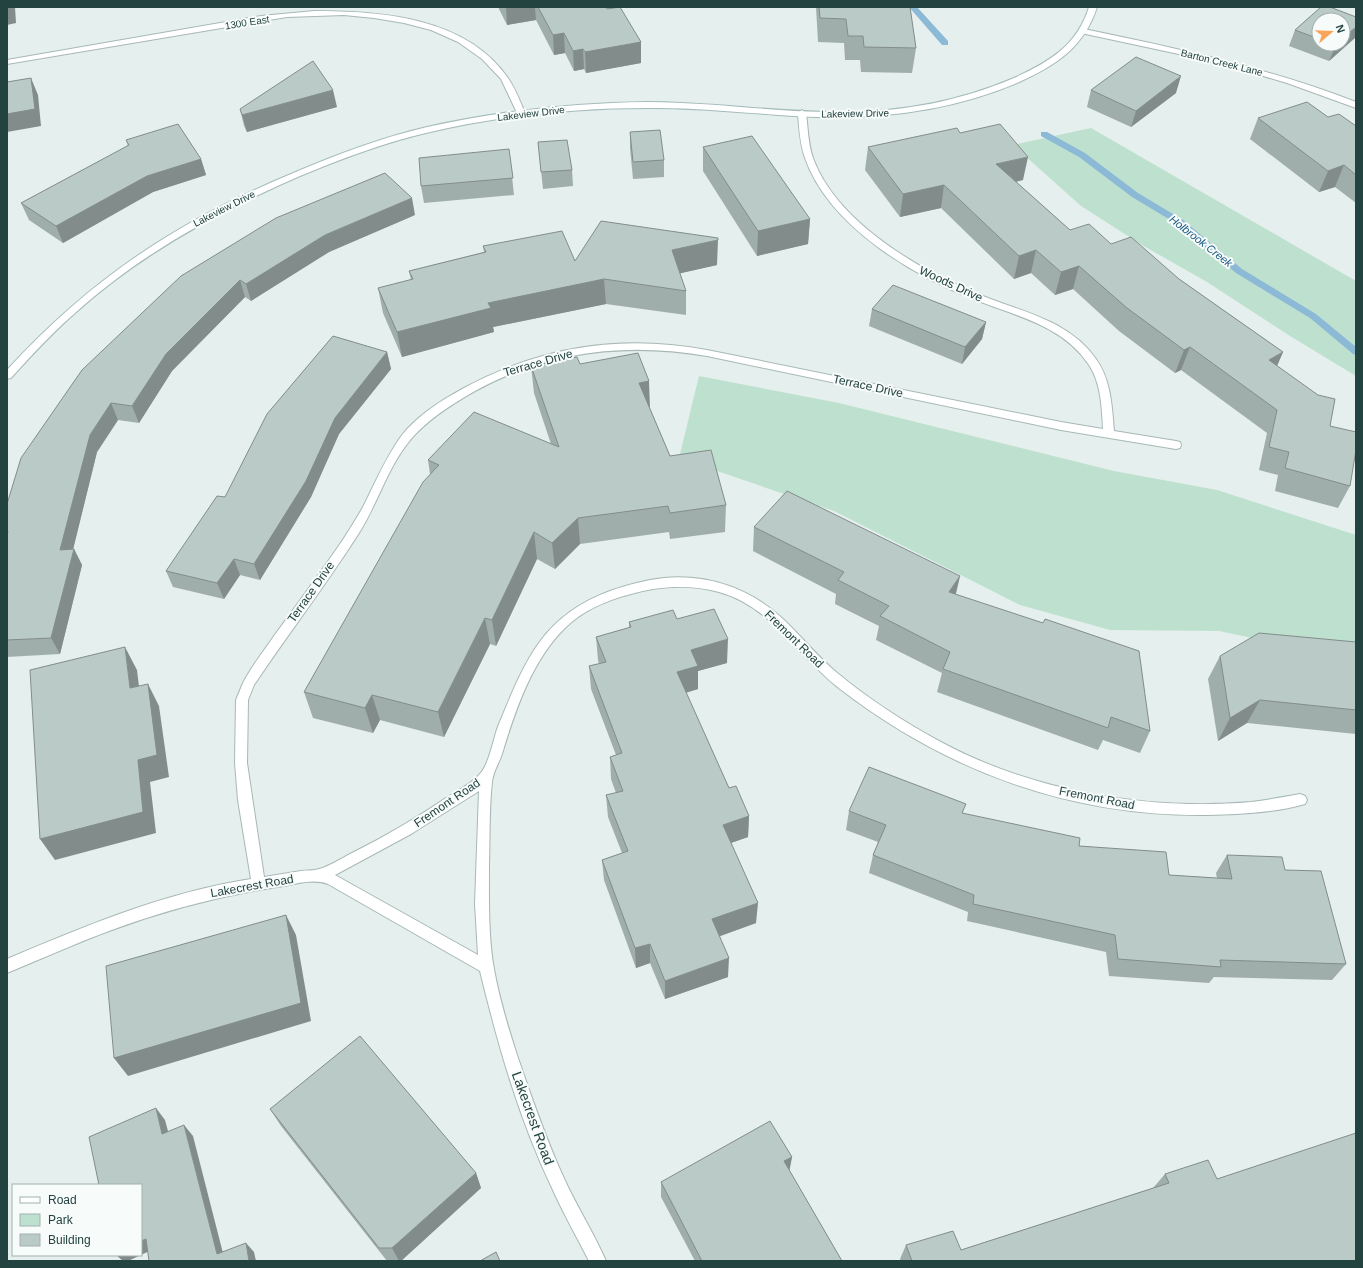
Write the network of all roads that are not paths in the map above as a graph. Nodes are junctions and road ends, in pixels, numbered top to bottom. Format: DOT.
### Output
graph roads {
  1 [pos="1093,7"];
  2 [pos="1084,31"];
  3 [pos="7,62"];
  4 [pos="1356,105"];
  5 [pos="521,113"];
  6 [pos="802,114"];
  7 [pos="7,376"];
  8 [pos="1109,434"];
  9 [pos="1176,445"];
  10 [pos="486,777"];
  11 [pos="1300,800"];
  12 [pos="321,875"];
  13 [pos="258,884"];
  14 [pos="7,966"];
  15 [pos="486,967"];
  16 [pos="598,1261"];
  1 -- 2 [label="street, Lakeview Drive"];
  2 -- 4 [label="street, Barton Creek Lane"];
  2 -- 6 [label="street, Lakeview Drive"];
  3 -- 5 [label="street, 1300 East"];
  5 -- 6 [label="street, Lakeview Drive"];
  5 -- 7 [label="street, Lakeview Drive"];
  6 -- 8 [label="street, Woods Drive"];
  8 -- 9 [label="street, Terrace Drive"];
  8 -- 13 [label="street, Terrace Drive"];
  10 -- 11 [label="street, Fremont Road"];
  10 -- 12 [label="street, Fremont Road"];
  10 -- 15 [label="street, Lakecrest Road"];
  12 -- 13 [label="street, Lakecrest Road"];
  12 -- 15 [label="street"];
  13 -- 14 [label="street, Lakecrest Road"];
  15 -- 16 [label="street, Lakecrest Road"];
}
